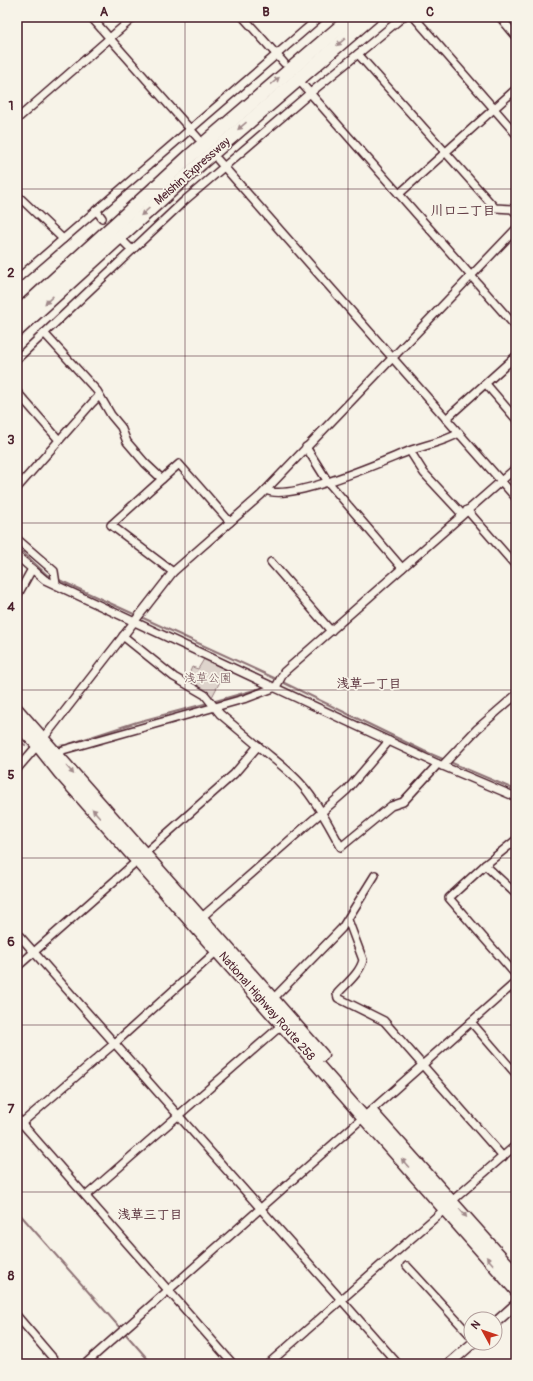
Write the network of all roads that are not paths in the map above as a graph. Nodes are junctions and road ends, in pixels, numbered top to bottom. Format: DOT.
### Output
graph roads {
  1 [pos="91,17"];
  2 [pos="134,17"];
  3 [pos="243,17"];
  4 [pos="320,17"];
  5 [pos="352,17"];
  6 [pos="371,17"];
  7 [pos="403,17"];
  8 [pos="414,17"];
  9 [pos="500,17"];
  10 [pos="516,36"];
  11 [pos="110,39"];
  12 [pos="358,54"];
  13 [pos="276,55"];
  14 [pos="284,63"];
  15 [pos="303,85"];
  16 [pos="516,89"];
  17 [pos="309,94"];
  18 [pos="494,108"];
  19 [pos="17,120"];
  20 [pos="191,130"];
  21 [pos="516,134"];
  22 [pos="198,138"];
  23 [pos="446,152"];
  24 [pos="191,155"];
  25 [pos="218,160"];
  26 [pos="224,167"];
  27 [pos="399,194"];
  28 [pos="17,195"];
  29 [pos="96,210"];
  30 [pos="516,213"];
  31 [pos="102,218"];
  32 [pos="516,229"];
  33 [pos="62,239"];
  34 [pos="124,242"];
  35 [pos="132,250"];
  36 [pos="471,276"];
  37 [pos="17,279"];
  38 [pos="17,306"];
  39 [pos="17,314"];
  40 [pos="516,327"];
  41 [pos="17,330"];
  42 [pos="44,333"];
  43 [pos="516,356"];
  44 [pos="393,357"];
  45 [pos="17,359"];
  46 [pos="486,384"];
  47 [pos="17,392"];
  48 [pos="100,396"];
  49 [pos="446,419"];
  50 [pos="516,419"];
  51 [pos="459,433"];
  52 [pos="59,440"];
  53 [pos="306,447"];
  54 [pos="410,451"];
  55 [pos="516,468"];
  56 [pos="162,479"];
  57 [pos="501,481"];
  58 [pos="328,482"];
  59 [pos="17,488"];
  60 [pos="266,490"];
  61 [pos="516,498"];
  62 [pos="464,512"];
  63 [pos="230,522"];
  64 [pos="17,539"];
  65 [pos="17,556"];
  66 [pos="271,562"];
  67 [pos="516,566"];
  68 [pos="402,568"];
  69 [pos="32,569"];
  70 [pos="173,572"];
  71 [pos="55,580"];
  72 [pos="17,596"];
  73 [pos="138,618"];
  74 [pos="331,631"];
  75 [pos="123,636"];
  76 [pos="279,683"];
  77 [pos="516,695"];
  78 [pos="212,703"];
  79 [pos="17,710"];
  80 [pos="17,724"];
  81 [pos="389,741"];
  82 [pos="40,742"];
  83 [pos="258,746"];
  84 [pos="57,755"];
  85 [pos="443,762"];
  86 [pos="17,769"];
  87 [pos="516,797"];
  88 [pos="320,812"];
  89 [pos="516,840"];
  90 [pos="141,857"];
  91 [pos="485,865"];
  92 [pos="375,875"];
  93 [pos="516,894"];
  94 [pos="201,918"];
  95 [pos="348,920"];
  96 [pos="17,933"];
  97 [pos="218,950"];
  98 [pos="34,952"];
  99 [pos="17,967"];
  100 [pos="516,975"];
  101 [pos="516,982"];
  102 [pos="273,999"];
  103 [pos="471,1022"];
  104 [pos="283,1024"];
  105 [pos="115,1043"];
  106 [pos="422,1065"];
  107 [pos="516,1074"];
  108 [pos="367,1113"];
  109 [pos="178,1115"];
  110 [pos="19,1123"];
  111 [pos="516,1145"];
  112 [pos="503,1157"];
  113 [pos="86,1196"];
  114 [pos="449,1205"];
  115 [pos="260,1208"];
  116 [pos="407,1266"];
  117 [pos="516,1274"];
  118 [pos="168,1290"];
  119 [pos="516,1290"];
  120 [pos="341,1300"];
  121 [pos="516,1304"];
  122 [pos="17,1316"];
  123 [pos="503,1316"];
  124 [pos="463,1327"];
  125 [pos="463,1351"];
  126 [pos="58,1364"];
  127 [pos="85,1364"];
  128 [pos="233,1364"];
  129 [pos="268,1364"];
  130 [pos="398,1364"];
  131 [pos="448,1364"];
  1 -- 11 [label="street"];
  2 -- 11 [label="street"];
  3 -- 13 [label="street"];
  4 -- 13 [label="street"];
  24 -- 5 [label="highway, Meishin Expressway, one-way"];
  6 -- 41 [label="highway, Meishin Expressway, one-way"];
  7 -- 12 [label="street"];
  8 -- 18 [label="street"];
  9 -- 10 [label="street"];
  11 -- 19 [label="street"];
  11 -- 20 [label="street"];
  12 -- 17 [label="street"];
  12 -- 23 [label="street"];
  13 -- 14 [label="street"];
  13 -- 20 [label="street"];
  15 -- 17 [label="street"];
  16 -- 18 [label="street"];
  17 -- 26 [label="street"];
  17 -- 27 [label="street"];
  18 -- 21 [label="street"];
  18 -- 23 [label="street"];
  20 -- 22 [label="street"];
  20 -- 29 [label="street"];
  23 -- 27 [label="street"];
  23 -- 30 [label="street"];
  24 -- 38 [label="highway"];
  24 -- 39 [label="highway, Meishin Expressway"];
  25 -- 26 [label="street"];
  26 -- 35 [label="street"];
  26 -- 44 [label="street"];
  27 -- 36 [label="street"];
  28 -- 33 [label="street"];
  29 -- 31 [label="street"];
  29 -- 33 [label="street"];
  32 -- 36 [label="street"];
  33 -- 37 [label="street"];
  34 -- 35 [label="street"];
  35 -- 42 [label="street"];
  36 -- 40 [label="street"];
  36 -- 44 [label="street"];
  42 -- 45 [label="street"];
  42 -- 48 [label="street"];
  43 -- 46 [label="street"];
  44 -- 49 [label="street"];
  44 -- 53 [label="street"];
  46 -- 49 [label="street"];
  46 -- 50 [label="street"];
  47 -- 52 [label="street"];
  48 -- 52 [label="street"];
  48 -- 56 [label="street"];
  49 -- 51 [label="street"];
  51 -- 54 [label="street"];
  51 -- 57 [label="street"];
  52 -- 59 [label="street"];
  53 -- 58 [label="street"];
  53 -- 60 [label="street"];
  54 -- 58 [label="street"];
  54 -- 62 [label="street"];
  55 -- 57 [label="street"];
  56 -- 63 [label="street"];
  56 -- 70 [label="street"];
  57 -- 61 [label="street"];
  57 -- 62 [label="street"];
  58 -- 60 [label="street"];
  58 -- 68 [label="street"];
  60 -- 63 [label="street"];
  62 -- 67 [label="street"];
  62 -- 68 [label="street"];
  63 -- 70 [label="street"];
  64 -- 71 [label="street"];
  65 -- 69 [label="street"];
  66 -- 74 [label="street"];
  68 -- 74 [label="street"];
  69 -- 71 [label="street"];
  69 -- 72 [label="street"];
  70 -- 73 [label="street"];
  71 -- 73 [label="street"];
  73 -- 75 [label="street"];
  73 -- 76 [label="street"];
  74 -- 76 [label="street"];
  75 -- 78 [label="street"];
  75 -- 82 [label="street"];
  76 -- 78 [label="street"];
  76 -- 81 [label="street"];
  77 -- 85 [label="street"];
  78 -- 83 [label="street"];
  78 -- 84 [label="street"];
  79 -- 82 [label="highway, National Highway Route 258"];
  80 -- 82 [label="highway, National Highway Route 258"];
  81 -- 85 [label="street"];
  81 -- 88 [label="street"];
  82 -- 84 [label="highway, National Highway Route 258"];
  82 -- 86 [label="street"];
  90 -- 82 [label="highway, National Highway Route 258, one-way"];
  83 -- 88 [label="street"];
  83 -- 90 [label="street"];
  84 -- 90 [label="highway, National Highway Route 258, one-way"];
  85 -- 87 [label="street"];
  85 -- 88 [label="street"];
  88 -- 94 [label="street"];
  89 -- 91 [label="street"];
  90 -- 94 [label="highway, National Highway Route 258"];
  90 -- 97 [label="highway, National Highway Route 258"];
  90 -- 98 [label="street"];
  91 -- 93 [label="street"];
  91 -- 100 [label="street"];
  92 -- 95 [label="street"];
  94 -- 102 [label="highway, National Highway Route 258"];
  95 -- 102 [label="street"];
  95 -- 106 [label="street"];
  96 -- 98 [label="street"];
  97 -- 104 [label="highway, National Highway Route 258"];
  97 -- 105 [label="street"];
  98 -- 99 [label="street"];
  98 -- 105 [label="street"];
  101 -- 103 [label="street"];
  102 -- 108 [label="highway, National Highway Route 258"];
  103 -- 106 [label="street"];
  103 -- 107 [label="street"];
  104 -- 108 [label="highway, National Highway Route 258"];
  104 -- 109 [label="street"];
  105 -- 109 [label="street"];
  105 -- 110 [label="street"];
  106 -- 108 [label="street"];
  106 -- 112 [label="street"];
  108 -- 114 [label="highway, National Highway Route 258"];
  108 -- 115 [label="street"];
  109 -- 113 [label="street"];
  109 -- 115 [label="street"];
  110 -- 113 [label="street"];
  111 -- 112 [label="street"];
  112 -- 114 [label="street"];
  113 -- 118 [label="street"];
  114 -- 117 [label="highway, National Highway Route 258, one-way"];
  119 -- 114 [label="highway, National Highway Route 258, one-way"];
  114 -- 120 [label="street"];
  115 -- 118 [label="street"];
  115 -- 120 [label="street"];
  116 -- 124 [label="street"];
  118 -- 127 [label="street"];
  118 -- 128 [label="street"];
  120 -- 129 [label="street"];
  120 -- 130 [label="street"];
  121 -- 123 [label="street"];
  122 -- 126 [label="street"];
  125 -- 131 [label="street"];
}
